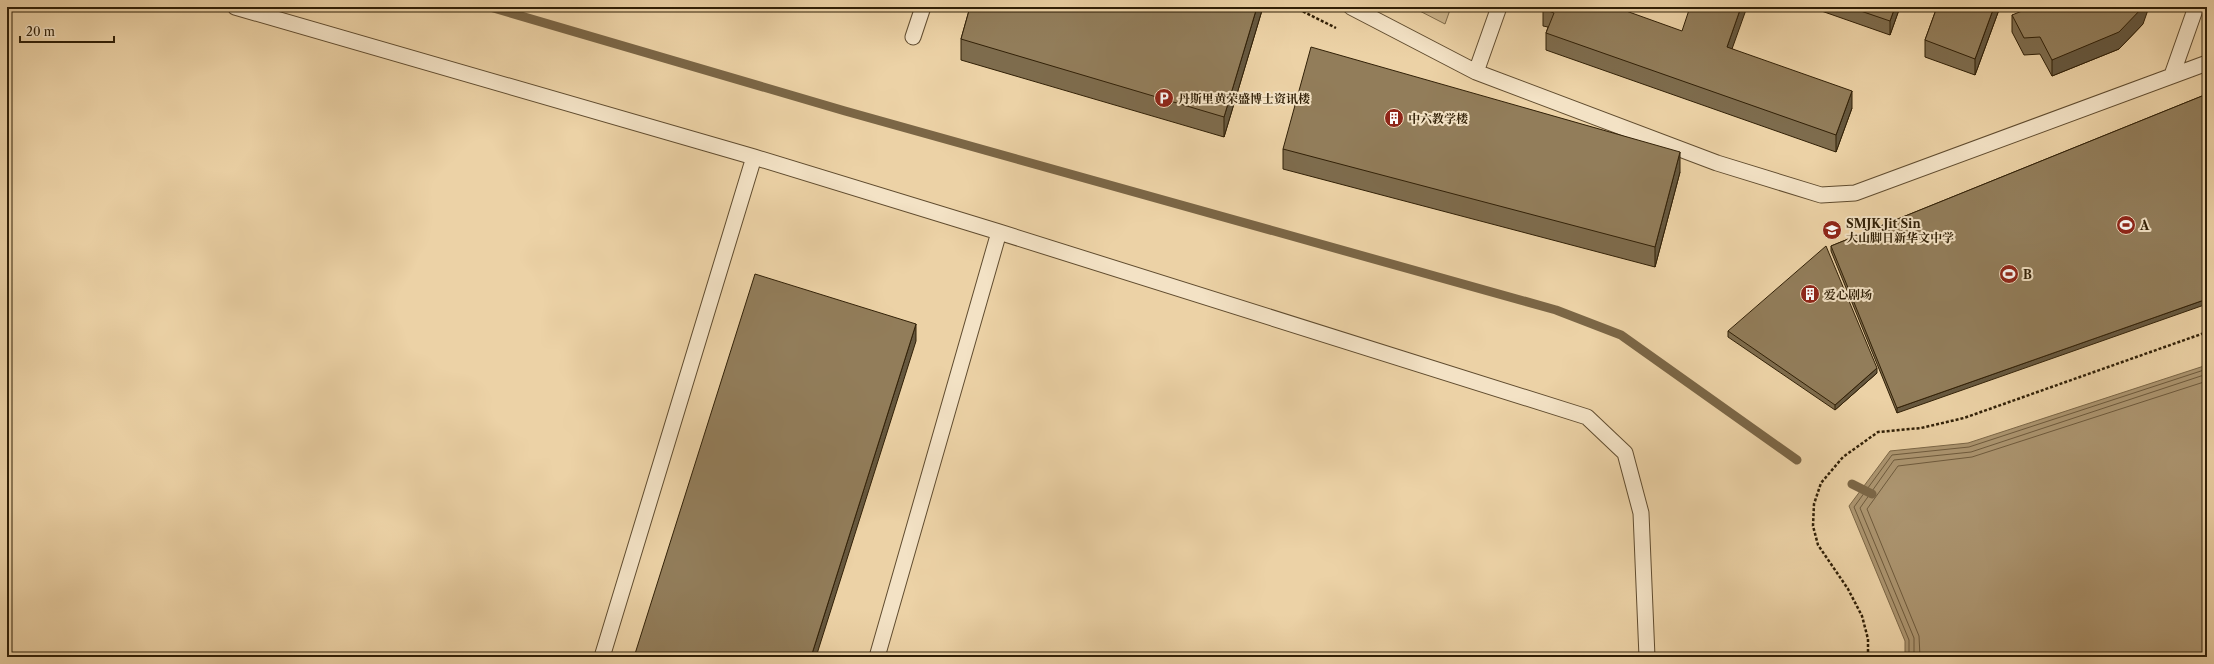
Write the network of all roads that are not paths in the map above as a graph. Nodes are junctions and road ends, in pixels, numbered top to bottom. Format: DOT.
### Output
graph roads {
  1 [pos="235,7"];
  2 [pos="923,7"];
  3 [pos="1350,7"];
  4 [pos="1499,7"];
  5 [pos="2196,7"];
  6 [pos="912,37"];
  7 [pos="2207,63"];
  8 [pos="1476,72"];
  9 [pos="2172,75"];
  10 [pos="754,157"];
  11 [pos="999,232"];
  12 [pos="602,657"];
  13 [pos="877,657"];
  14 [pos="1647,657"];
  1 -- 10 [label="lane"];
  2 -- 6 [label="lane"];
  3 -- 8 [label="lane"];
  4 -- 8 [label="lane"];
  5 -- 9 [label="lane"];
  7 -- 9 [label="lane"];
  8 -- 9 [label="lane"];
  10 -- 11 [label="lane"];
  10 -- 12 [label="lane"];
  11 -- 13 [label="lane"];
  11 -- 14 [label="lane"];
}
